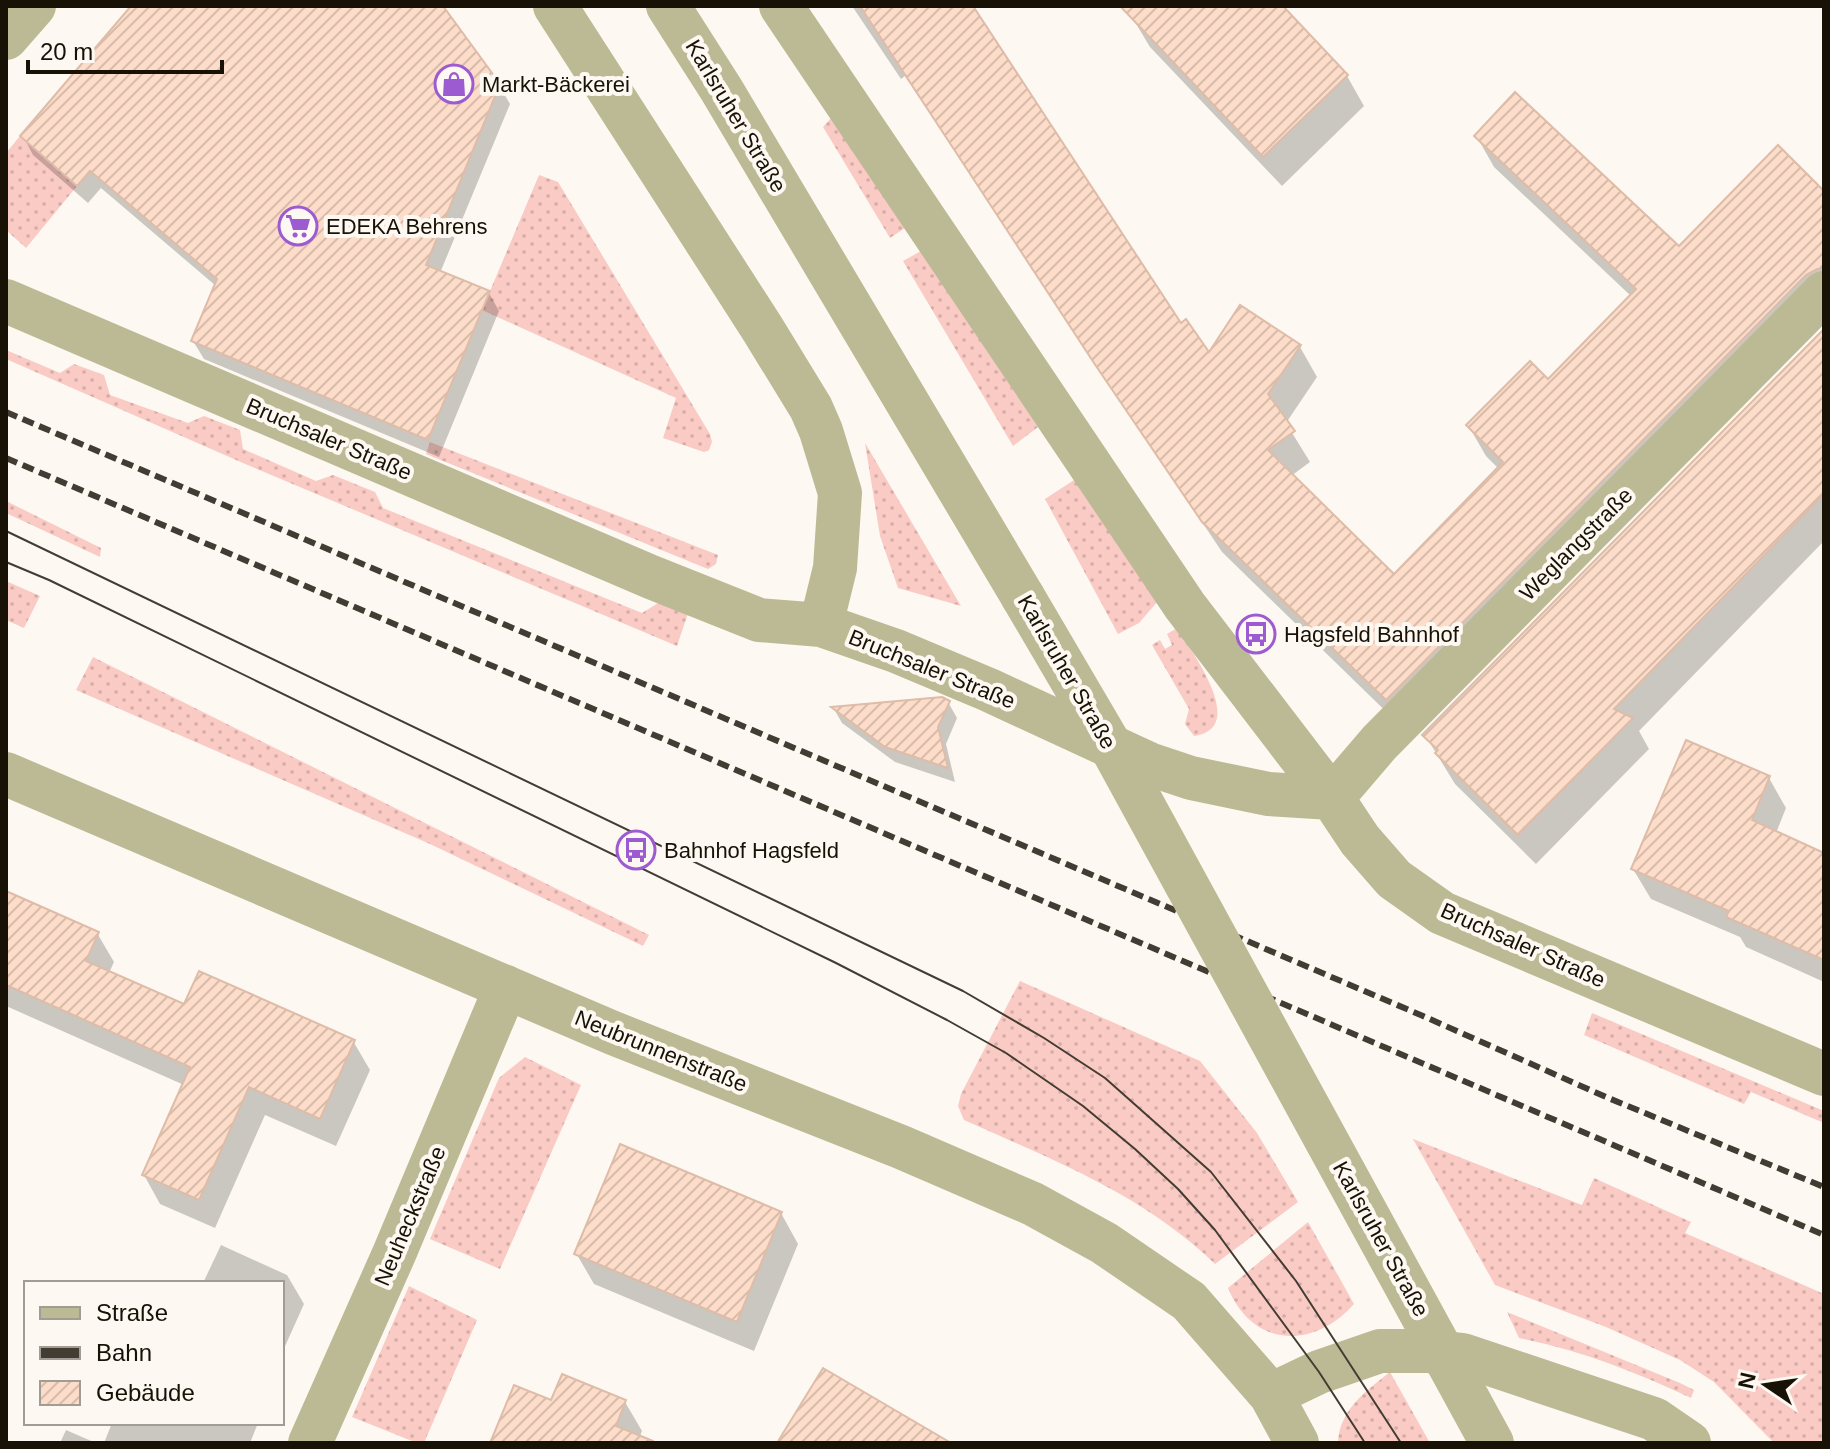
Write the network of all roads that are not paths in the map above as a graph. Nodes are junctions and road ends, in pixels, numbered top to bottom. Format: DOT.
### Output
graph roads {
  1 [pos="34,6"];
  2 [pos="555,6"];
  3 [pos="668,6"];
  4 [pos="781,6"];
  5 [pos="6,38"];
  6 [pos="1824,293"];
  7 [pos="6,301"];
  8 [pos="821,625"];
  9 [pos="6,774"];
  10 [pos="1332,798"];
  11 [pos="506,987"];
  12 [pos="1824,1074"];
  13 [pos="1271,1395"];
  14 [pos="310,1443"];
  15 [pos="1297,1443"];
  16 [pos="1492,1443"];
  17 [pos="1689,1443"];
  1 -- 5 [label="street"];
  2 -- 8 [label="street"];
  3 -- 16 [label="street, Karlsruher Straße, bridge"];
  4 -- 10 [label="street"];
  6 -- 10 [label="street, Weglangstraße"];
  7 -- 8 [label="street, Bruchsaler Straße"];
  8 -- 10 [label="street, Bruchsaler Straße"];
  9 -- 11 [label="street, Neubrunnenstraße"];
  10 -- 12 [label="street, Bruchsaler Straße"];
  11 -- 13 [label="street, Neubrunnenstraße"];
  11 -- 14 [label="street, Neuheckstraße"];
  13 -- 15 [label="street"];
  13 -- 17 [label="street, Karlsruher Straße"];
}
